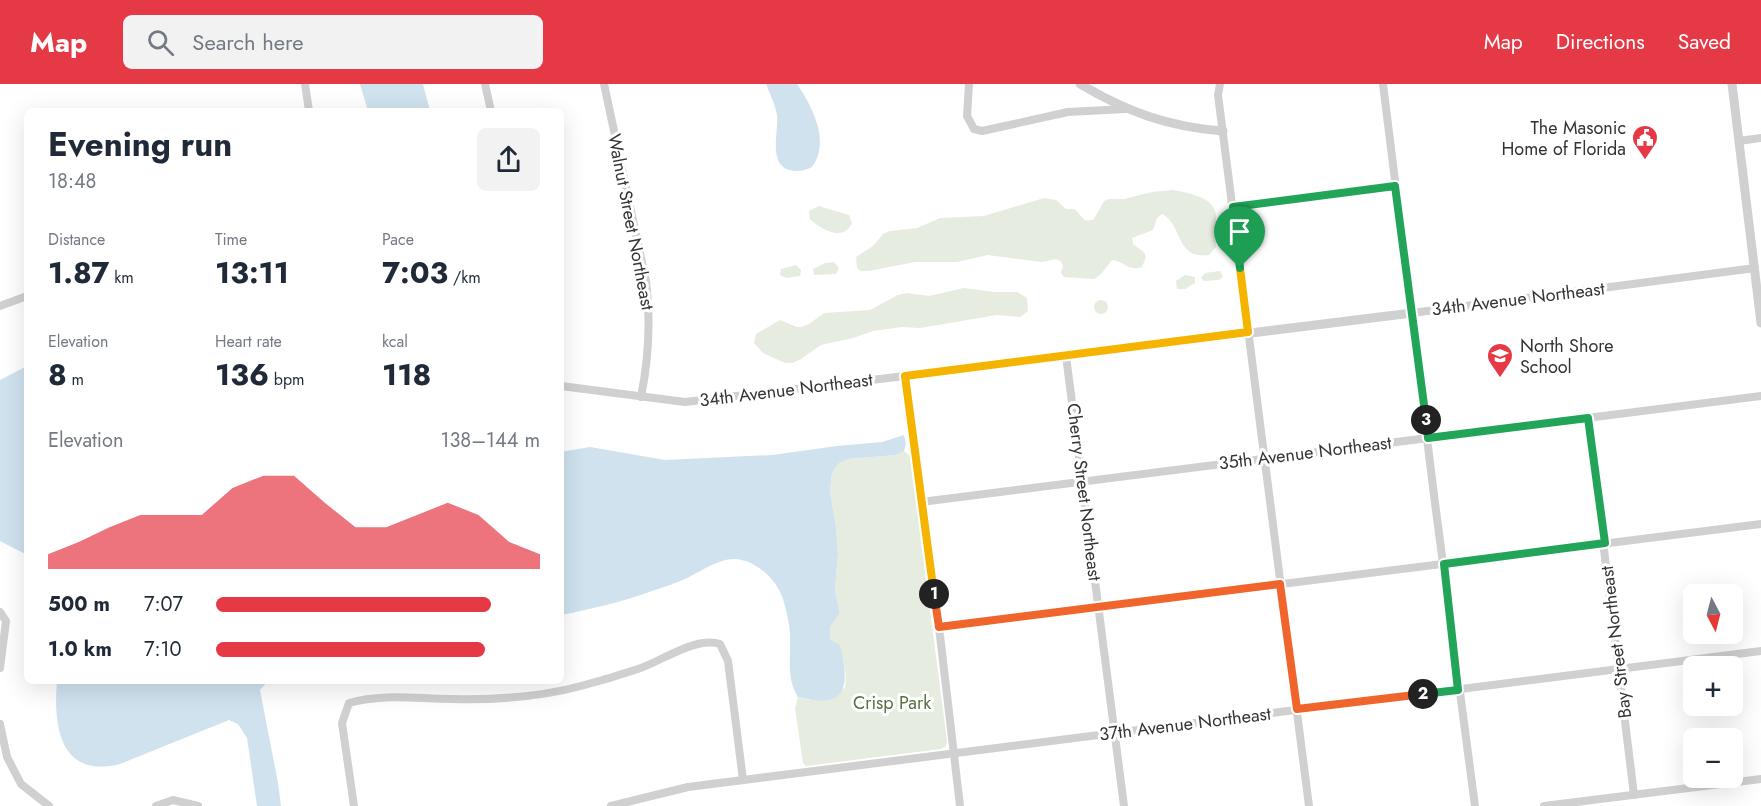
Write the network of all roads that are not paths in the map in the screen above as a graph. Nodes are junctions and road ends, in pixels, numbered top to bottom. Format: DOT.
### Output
graph roads {
  1 [pos="305,84"];
  2 [pos="485,84"];
  3 [pos="604,84"];
  4 [pos="969,84"];
  5 [pos="1080,84"];
  6 [pos="1220,84"];
  7 [pos="1383,84"];
  8 [pos="1732,84"];
  9 [pos="309,108"];
  10 [pos="490,108"];
  11 [pos="1125,109"];
  12 [pos="1223,131"];
  13 [pos="1761,138"];
  14 [pos="1739,141"];
  15 [pos="1395,186"];
  16 [pos="1233,207"];
  17 [pos="1758,267"];
  18 [pos="24,297"];
  19 [pos="0,306"];
  20 [pos="1412,313"];
  21 [pos="1761,323"];
  22 [pos="1248,332"];
  23 [pos="1066,356"];
  24 [pos="905,376"];
  25 [pos="564,386"];
  26 [pos="1761,396"];
  27 [pos="640,397"];
  28 [pos="1588,418"];
  29 [pos="1428,438"];
  30 [pos="1264,459"];
  31 [pos="1083,481"];
  32 [pos="921,502"];
  33 [pos="1761,524"];
  34 [pos="1605,543"];
  35 [pos="1444,564"];
  36 [pos="1280,584"];
  37 [pos="1098,607"];
  38 [pos="0,612"];
  39 [pos="939,627"];
  40 [pos="1761,651"];
  41 [pos="0,668"];
  42 [pos="1619,669"];
  43 [pos="1458,690"];
  44 [pos="1297,709"];
  45 [pos="0,724"];
  46 [pos="1115,733"];
  47 [pos="953,752"];
  48 [pos="1761,779"];
  49 [pos="743,780"];
  50 [pos="1634,795"];
  51 [pos="1566,805"];
  52 [pos="49,806"];
  53 [pos="156,806"];
  54 [pos="198,806"];
  55 [pos="354,806"];
  56 [pos="611,806"];
  57 [pos="960,806"];
  58 [pos="1124,806"];
  59 [pos="1309,806"];
  60 [pos="1475,806"];
  61 [pos="1544,806"];
  1 -- 9 [label="street"];
  2 -- 10 [label="street"];
  3 -- 27 [label="street, Walnut Street Northeast"];
  4 -- 11 [label="street"];
  5 -- 11 [label="street"];
  6 -- 12 [label="street"];
  7 -- 15 [label="street"];
  8 -- 14 [label="street"];
  11 -- 12 [label="street"];
  12 -- 16 [label="street"];
  13 -- 14 [label="street"];
  14 -- 17 [label="street"];
  15 -- 16 [label="street"];
  15 -- 20 [label="street"];
  16 -- 22 [label="street"];
  17 -- 20 [label="street, 34th Avenue Northeast"];
  17 -- 21 [label="street"];
  18 -- 19 [label="street"];
  20 -- 22 [label="street, 34th Avenue Northeast"];
  20 -- 29 [label="street"];
  22 -- 23 [label="street, 34th Avenue Northeast"];
  22 -- 30 [label="street"];
  23 -- 24 [label="street, 34th Avenue Northeast"];
  23 -- 31 [label="street, Cherry Street Northeast"];
  24 -- 27 [label="street, 34th Avenue Northeast"];
  24 -- 32 [label="street"];
  25 -- 27 [label="street, 34th Avenue Northeast"];
  26 -- 28 [label="street, 35th Avenue Northeast"];
  28 -- 29 [label="street, 35th Avenue Northeast"];
  28 -- 34 [label="street, Bay Street Northeast"];
  29 -- 30 [label="street, 35th Avenue Northeast"];
  29 -- 35 [label="street"];
  30 -- 31 [label="street, 35th Avenue Northeast"];
  30 -- 36 [label="street"];
  31 -- 32 [label="street, 35th Avenue Northeast"];
  31 -- 37 [label="street, Cherry Street Northeast"];
  32 -- 39 [label="street"];
  33 -- 34 [label="street"];
  34 -- 35 [label="street"];
  34 -- 42 [label="street, Bay Street Northeast"];
  35 -- 36 [label="street"];
  35 -- 43 [label="street"];
  36 -- 37 [label="street"];
  36 -- 44 [label="street"];
  37 -- 39 [label="street"];
  37 -- 46 [label="street, Cherry Street Northeast"];
  38 -- 41 [label="street"];
  39 -- 47 [label="street"];
  40 -- 42 [label="street, 37th Avenue Northeast"];
  42 -- 43 [label="street, 37th Avenue Northeast"];
  42 -- 50 [label="street, Bay Street Northeast"];
  43 -- 44 [label="street, 37th Avenue Northeast"];
  43 -- 60 [label="street"];
  44 -- 46 [label="street, 37th Avenue Northeast"];
  44 -- 59 [label="street"];
  45 -- 52 [label="street"];
  46 -- 47 [label="street, 37th Avenue Northeast"];
  46 -- 58 [label="street, Cherry Street Northeast"];
  47 -- 49 [label="street, 37th Avenue Northeast"];
  47 -- 57 [label="street"];
  48 -- 50 [label="street"];
  49 -- 55 [label="street"];
  49 -- 56 [label="street, 37th Avenue Northeast"];
  50 -- 51 [label="street"];
  51 -- 61 [label="street"];
  53 -- 54 [label="street"];
}
